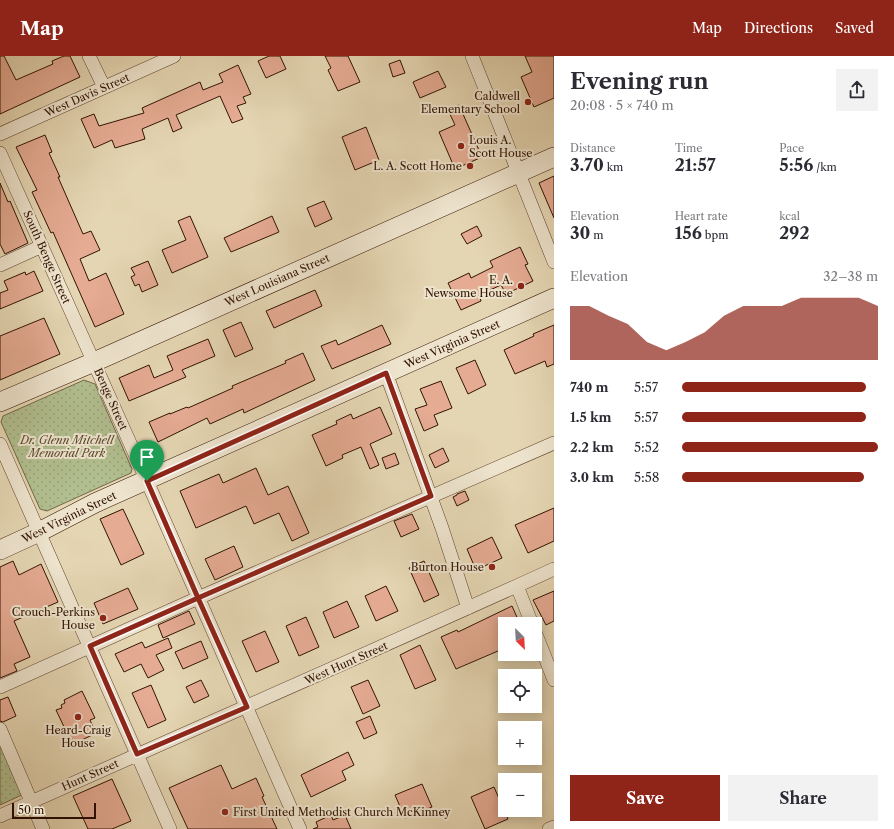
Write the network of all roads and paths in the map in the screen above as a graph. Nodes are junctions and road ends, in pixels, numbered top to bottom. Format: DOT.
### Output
graph roads {
  1 [pos="89,56"];
  2 [pos="174,56"];
  3 [pos="472,56"];
  4 [pos="104,87"];
  5 [pos="0,134"];
  6 [pos="0,153"];
  7 [pos="554,157"];
  8 [pos="518,173"];
  9 [pos="42,246"];
  10 [pos="554,262"];
  11 [pos="0,265"];
  12 [pos="554,298"];
  13 [pos="94,362"];
  14 [pos="386,373"];
  15 [pos="0,402"];
  16 [pos="554,443"];
  17 [pos="0,444"];
  18 [pos="147,481"];
  19 [pos="431,496"];
  20 [pos="39,532"];
  21 [pos="0,550"];
  22 [pos="554,569"];
  23 [pos="517,586"];
  24 [pos="198,598"];
  25 [pos="468,608"];
  26 [pos="529,617"];
  27 [pos="90,646"];
  28 [pos="542,650"];
  29 [pos="554,680"];
  30 [pos="0,687"];
  31 [pos="247,707"];
  32 [pos="0,729"];
  33 [pos="137,754"];
  34 [pos="32,802"];
  35 [pos="0,816"];
  36 [pos="554,826"];
  37 [pos="44,829"];
  38 [pos="170,829"];
  39 [pos="300,829"];
  40 [pos="549,829"];
  1 -- 4 [label="street"];
  2 -- 4 [label="street, West Davis Street"];
  3 -- 8 [label="street"];
  4 -- 5 [label="street, West Davis Street"];
  6 -- 9 [label="street, South Benge Street"];
  7 -- 8 [label="main road, West Louisiana Street"];
  8 -- 10 [label="street"];
  8 -- 13 [label="main road, West Louisiana Street"];
  9 -- 11 [label="street"];
  9 -- 13 [label="street, South Benge Street"];
  12 -- 14 [label="main road, West Virginia Street"];
  13 -- 15 [label="main road, West Louisiana Street"];
  13 -- 18 [label="street, Benge Street"];
  14 -- 18 [label="main road, West Virginia Street"];
  14 -- 19 [label="street"];
  16 -- 19 [label="street"];
  17 -- 20 [label="street"];
  18 -- 20 [label="main road, West Virginia Street"];
  18 -- 24 [label="street, Benge Street"];
  19 -- 24 [label="street"];
  19 -- 25 [label="street"];
  20 -- 21 [label="main road, West Virginia Street"];
  20 -- 27 [label="street"];
  22 -- 23 [label="street, West Hunt Street"];
  23 -- 25 [label="street, West Hunt Street"];
  23 -- 26 [label="street"];
  24 -- 27 [label="street"];
  24 -- 31 [label="street, Benge Street"];
  25 -- 31 [label="street, West Hunt Street"];
  27 -- 30 [label="street"];
  27 -- 33 [label="street"];
  28 -- 29 [label="street"];
  31 -- 33 [label="street, West Hunt Street"];
  31 -- 39 [label="street, Benge Street"];
  32 -- 34 [label="street"];
  33 -- 34 [label="street, Hunt Street"];
  33 -- 38 [label="street"];
  34 -- 35 [label="street, Hunt Street"];
  34 -- 37 [label="street"];
  36 -- 40 [label="street"];
}
